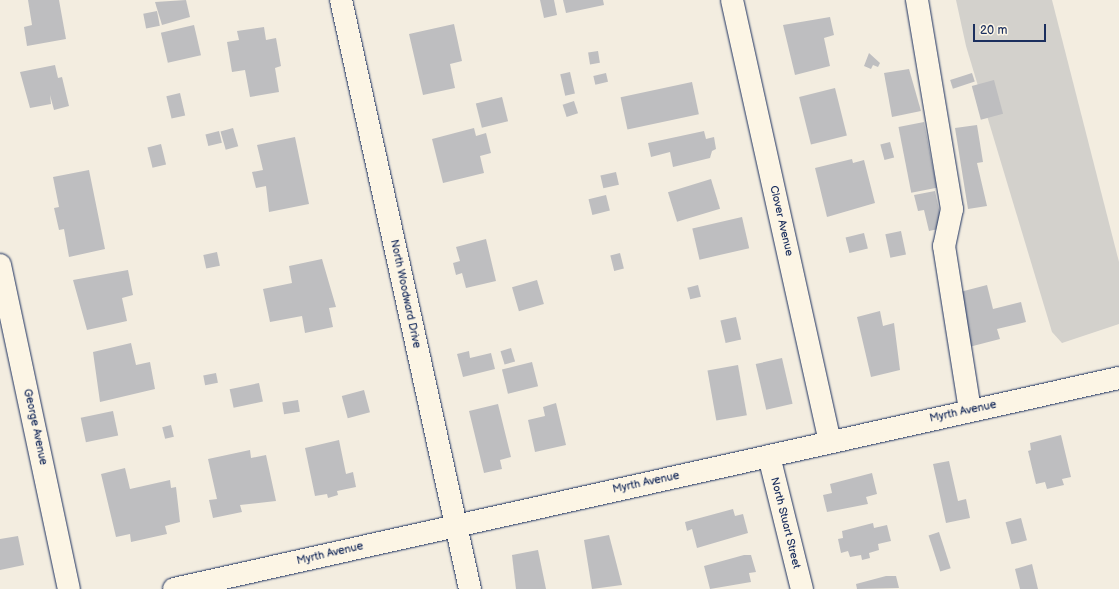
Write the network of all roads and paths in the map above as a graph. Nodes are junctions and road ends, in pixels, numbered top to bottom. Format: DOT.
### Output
graph roads {
  1 [pos="341,0"];
  2 [pos="732,0"];
  3 [pos="917,0"];
  4 [pos="0,265"];
  5 [pos="1119,378"];
  6 [pos="970,411"];
  7 [pos="830,441"];
  8 [pos="769,456"];
  9 [pos="456,525"];
  10 [pos="69,589"];
  11 [pos="174,589"];
  12 [pos="470,589"];
  13 [pos="802,589"];
  1 -- 9 [label="street, North Woodward Drive"];
  2 -- 7 [label="street, Clover Avenue"];
  3 -- 6 [label="street"];
  4 -- 10 [label="street, George Avenue"];
  5 -- 6 [label="street, Myrth Avenue"];
  6 -- 7 [label="street, Myrth Avenue"];
  7 -- 8 [label="street, Myrth Avenue"];
  8 -- 9 [label="street, Myrth Avenue"];
  8 -- 13 [label="street, North Stuart Street"];
  9 -- 11 [label="street, Myrth Avenue"];
  9 -- 12 [label="street, North Woodward Drive"];
}
